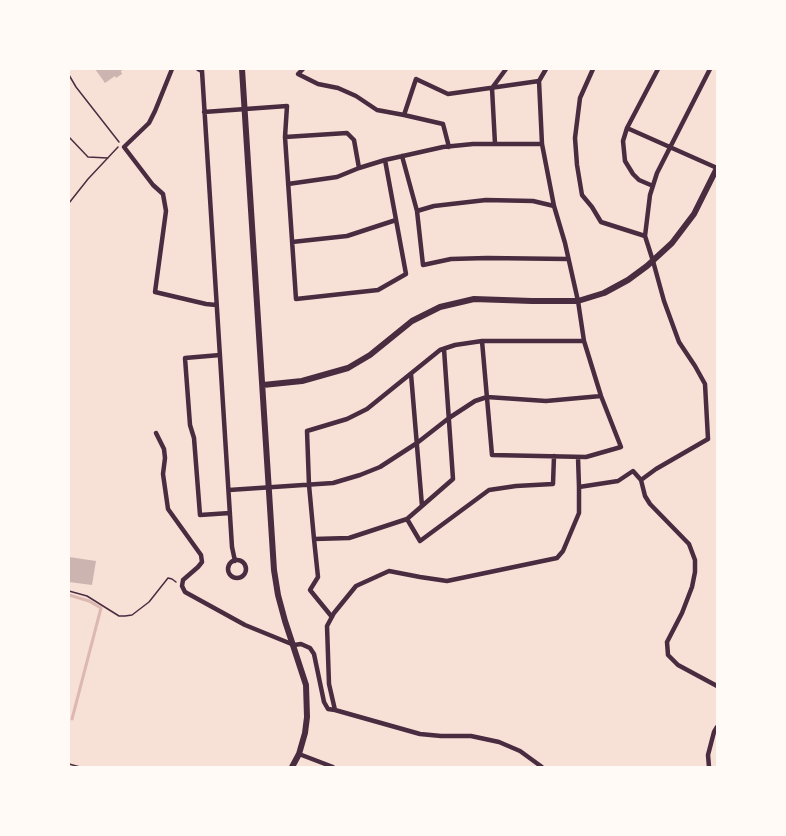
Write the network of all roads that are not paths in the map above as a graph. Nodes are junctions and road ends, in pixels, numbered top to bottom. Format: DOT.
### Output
graph roads {
  1 [pos="172,69"];
  2 [pos="198,69"];
  3 [pos="242,69"];
  4 [pos="303,69"];
  5 [pos="506,69"];
  6 [pos="546,69"];
  7 [pos="593,69"];
  8 [pos="658,69"];
  9 [pos="710,69"];
  10 [pos="538,81"];
  11 [pos="492,88"];
  12 [pos="244,109"];
  13 [pos="204,112"];
  14 [pos="404,115"];
  15 [pos="627,128"];
  16 [pos="285,137"];
  17 [pos="495,144"];
  18 [pos="542,144"];
  19 [pos="449,147"];
  20 [pos="670,147"];
  21 [pos="402,156"];
  22 [pos="384,160"];
  23 [pos="359,168"];
  24 [pos="717,168"];
  25 [pos="288,184"];
  26 [pos="653,186"];
  27 [pos="554,206"];
  28 [pos="417,211"];
  29 [pos="396,220"];
  30 [pos="645,236"];
  31 [pos="292,242"];
  32 [pos="568,259"];
  33 [pos="653,261"];
  34 [pos="578,301"];
  35 [pos="216,305"];
  36 [pos="483,341"];
  37 [pos="584,341"];
  38 [pos="444,349"];
  39 [pos="220,356"];
  40 [pos="411,374"];
  41 [pos="263,385"];
  42 [pos="601,396"];
  43 [pos="487,397"];
  44 [pos="449,418"];
  45 [pos="156,433"];
  46 [pos="417,443"];
  47 [pos="554,456"];
  48 [pos="578,457"];
  49 [pos="641,480"];
  50 [pos="309,485"];
  51 [pos="268,487"];
  52 [pos="579,487"];
  53 [pos="229,489"];
  54 [pos="422,506"];
  55 [pos="230,513"];
  56 [pos="407,519"];
  57 [pos="314,538"];
  58 [pos="235,561"];
  59 [pos="332,617"];
  60 [pos="294,645"];
  61 [pos="717,686"];
  62 [pos="335,710"];
  63 [pos="717,727"];
  64 [pos="299,754"];
  65 [pos="292,767"];
  66 [pos="333,767"];
  67 [pos="542,767"];
  68 [pos="709,767"];
  1 -- 35 [label="street"];
  2 -- 13 [label="street"];
  3 -- 12 [label="street"];
  4 -- 14 [label="street"];
  5 -- 11 [label="street"];
  6 -- 10 [label="street"];
  7 -- 30 [label="street"];
  8 -- 15 [label="street"];
  9 -- 20 [label="street"];
  10 -- 11 [label="street"];
  10 -- 18 [label="street"];
  11 -- 14 [label="street"];
  11 -- 17 [label="street"];
  12 -- 13 [label="street"];
  12 -- 16 [label="street"];
  12 -- 41 [label="street"];
  13 -- 35 [label="street"];
  14 -- 19 [label="street"];
  15 -- 20 [label="street"];
  15 -- 26 [label="street"];
  16 -- 23 [label="street"];
  16 -- 25 [label="street"];
  17 -- 18 [label="street"];
  17 -- 19 [label="street"];
  18 -- 27 [label="street"];
  19 -- 21 [label="street"];
  20 -- 24 [label="street"];
  20 -- 26 [label="street"];
  21 -- 22 [label="street"];
  21 -- 28 [label="street"];
  22 -- 23 [label="street"];
  22 -- 29 [label="street"];
  23 -- 25 [label="street"];
  24 -- 33 [label="street"];
  25 -- 31 [label="street"];
  26 -- 30 [label="street"];
  27 -- 28 [label="street"];
  27 -- 32 [label="street"];
  28 -- 32 [label="street"];
  29 -- 31 [label="street"];
  29 -- 31 [label="street"];
  30 -- 33 [label="street"];
  32 -- 34 [label="street"];
  33 -- 34 [label="street"];
  33 -- 49 [label="street"];
  34 -- 37 [label="street"];
  34 -- 41 [label="street"];
  35 -- 39 [label="street"];
  36 -- 37 [label="street"];
  36 -- 38 [label="street"];
  36 -- 43 [label="street"];
  37 -- 42 [label="street"];
  38 -- 40 [label="street"];
  38 -- 44 [label="street"];
  39 -- 53 [label="street"];
  39 -- 55 [label="street"];
  40 -- 46 [label="street"];
  40 -- 50 [label="street"];
  41 -- 51 [label="street"];
  42 -- 43 [label="street"];
  42 -- 48 [label="street"];
  43 -- 44 [label="street"];
  43 -- 47 [label="street"];
  44 -- 46 [label="street"];
  44 -- 54 [label="street"];
  45 -- 60 [label="street"];
  46 -- 50 [label="street"];
  46 -- 54 [label="street"];
  47 -- 48 [label="street"];
  47 -- 56 [label="street"];
  48 -- 52 [label="street"];
  49 -- 52 [label="street"];
  49 -- 61 [label="street"];
  50 -- 51 [label="street"];
  50 -- 57 [label="street"];
  51 -- 53 [label="street"];
  51 -- 60 [label="street"];
  52 -- 59 [label="street"];
  53 -- 55 [label="street"];
  54 -- 56 [label="street"];
  55 -- 58 [label="street"];
  56 -- 57 [label="street"];
  57 -- 59 [label="street"];
  59 -- 62 [label="street"];
  60 -- 62 [label="street"];
  60 -- 64 [label="street"];
  62 -- 67 [label="street"];
  63 -- 68 [label="street"];
  64 -- 65 [label="street"];
  64 -- 66 [label="street"];
}
